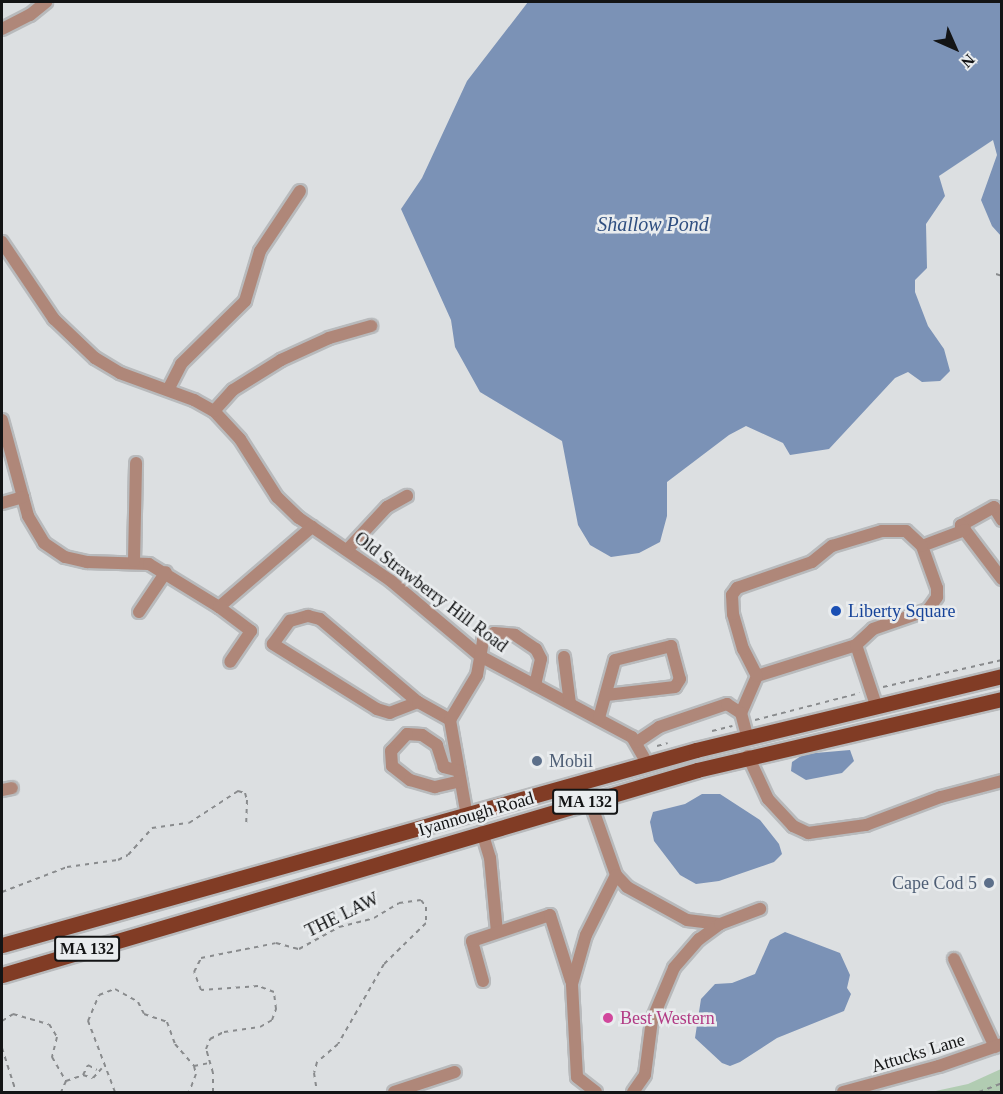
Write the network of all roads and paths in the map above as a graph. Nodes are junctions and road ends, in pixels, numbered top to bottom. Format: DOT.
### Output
graph roads {
  1 [pos="46,2"];
  2 [pos="2,28"];
  3 [pos="300,191"];
  4 [pos="2,242"];
  5 [pos="996,274"];
  6 [pos="1002,276"];
  7 [pos="371,326"];
  8 [pos="168,390"];
  9 [pos="214,411"];
  10 [pos="2,420"];
  11 [pos="136,463"];
  12 [pos="407,496"];
  13 [pos="22,497"];
  14 [pos="2,503"];
  15 [pos="1002,520"];
  16 [pos="312,527"];
  17 [pos="965,530"];
  18 [pos="922,546"];
  19 [pos="347,550"];
  20 [pos="134,561"];
  21 [pos="166,572"];
  22 [pos="1002,579"];
  23 [pos="219,607"];
  24 [pos="139,612"];
  25 [pos="856,645"];
  26 [pos="480,656"];
  27 [pos="564,657"];
  28 [pos="1002,660"];
  29 [pos="230,662"];
  30 [pos="757,676"];
  31 [pos="1002,676"];
  32 [pos="535,685"];
  33 [pos="888,685"];
  34 [pos="859,693"];
  35 [pos="606,695"];
  36 [pos="1002,699"];
  37 [pos="418,702"];
  38 [pos="570,704"];
  39 [pos="876,705"];
  40 [pos="599,718"];
  41 [pos="450,720"];
  42 [pos="744,724"];
  43 [pos="703,734"];
  44 [pos="637,742"];
  45 [pos="672,742"];
  46 [pos="662,744"];
  47 [pos="748,756"];
  48 [pos="647,763"];
  49 [pos="459,776"];
  50 [pos="1002,781"];
  51 [pos="590,801"];
  52 [pos="467,816"];
  53 [pos="246,827"];
  54 [pos="482,832"];
  55 [pos="616,875"];
  56 [pos="2,892"];
  57 [pos="760,909"];
  58 [pos="720,924"];
  59 [pos="497,933"];
  60 [pos="2,945"];
  61 [pos="954,959"];
  62 [pos="2,975"];
  63 [pos="483,981"];
  64 [pos="572,984"];
  65 [pos="2,1021"];
  66 [pos="998,1046"];
  67 [pos="2,1048"];
  68 [pos="209,1063"];
  69 [pos="194,1066"];
  70 [pos="103,1067"];
  71 [pos="97,1070"];
  72 [pos="455,1072"];
  73 [pos="83,1075"];
  74 [pos="66,1081"];
  75 [pos="1002,1083"];
  76 [pos="16,1092"];
  77 [pos="61,1092"];
  78 [pos="115,1092"];
  79 [pos="189,1092"];
  80 [pos="213,1092"];
  81 [pos="317,1092"];
  82 [pos="394,1092"];
  83 [pos="596,1092"];
  84 [pos="637,1092"];
  85 [pos="843,1092"];
  86 [pos="979,1092"];
  1 -- 2 [label="street"];
  3 -- 8 [label="street"];
  4 -- 8 [label="street, Old Strawberry Hill Road"];
  5 -- 6 [label="path"];
  7 -- 9 [label="street"];
  8 -- 9 [label="street, Old Strawberry Hill Road"];
  9 -- 16 [label="street, Old Strawberry Hill Road"];
  10 -- 13 [label="street"];
  11 -- 20 [label="street"];
  12 -- 19 [label="street"];
  13 -- 14 [label="street"];
  13 -- 20 [label="street"];
  15 -- 17 [label="street"];
  16 -- 19 [label="street, Old Strawberry Hill Road"];
  16 -- 23 [label="street"];
  17 -- 18 [label="street"];
  17 -- 22 [label="street"];
  18 -- 25 [label="street"];
  18 -- 30 [label="street"];
  19 -- 26 [label="street, Old Strawberry Hill Road"];
  20 -- 21 [label="street"];
  21 -- 23 [label="street"];
  21 -- 24 [label="street"];
  23 -- 29 [label="street"];
  25 -- 30 [label="street"];
  25 -- 39 [label="street"];
  26 -- 32 [label="street, Old Strawberry Hill Road"];
  26 -- 32 [label="street"];
  26 -- 41 [label="street"];
  27 -- 38 [label="street"];
  28 -- 33 [label="path"];
  30 -- 42 [label="street"];
  31 -- 39 [label="main road, Iyannough Road / MA 132"];
  32 -- 38 [label="street, Old Strawberry Hill Road"];
  34 -- 42 [label="path"];
  35 -- 35 [label="street"];
  35 -- 40 [label="street"];
  36 -- 47 [label="main road, Iyannough Road / MA 132"];
  37 -- 37 [label="street"];
  37 -- 41 [label="street"];
  38 -- 40 [label="street, Old Strawberry Hill Road"];
  39 -- 42 [label="main road, Iyannough Road / MA 132"];
  40 -- 44 [label="street, Old Strawberry Hill Road"];
  41 -- 49 [label="street"];
  42 -- 43 [label="path"];
  42 -- 44 [label="street"];
  42 -- 48 [label="main road, Iyannough Road / MA 132"];
  44 -- 48 [label="street"];
  45 -- 46 [label="path"];
  47 -- 50 [label="street"];
  47 -- 51 [label="main road, Iyannough Road / MA 132"];
  48 -- 52 [label="main road, Iyannough Road / MA 132"];
  49 -- 49 [label="street"];
  49 -- 52 [label="street"];
  51 -- 54 [label="main road, Iyannough Road / MA 132"];
  51 -- 55 [label="street"];
  52 -- 60 [label="main road, Iyannough Road / MA 132"];
  53 -- 56 [label="path"];
  54 -- 59 [label="street"];
  54 -- 62 [label="main road, Iyannough Road / MA 132"];
  55 -- 58 [label="street"];
  55 -- 64 [label="street"];
  57 -- 58 [label="street"];
  58 -- 84 [label="street"];
  59 -- 63 [label="street"];
  59 -- 64 [label="street"];
  61 -- 66 [label="street"];
  64 -- 83 [label="street"];
  65 -- 74 [label="path"];
  66 -- 85 [label="street, Attucks Lane"];
  67 -- 76 [label="path"];
  68 -- 69 [label="path"];
  68 -- 80 [label="path, THE LAW"];
  68 -- 81 [label="path, THE LAW"];
  69 -- 70 [label="path"];
  69 -- 79 [label="path"];
  70 -- 71 [label="path"];
  70 -- 78 [label="path"];
  71 -- 73 [label="path"];
  71 -- 73 [label="path"];
  72 -- 82 [label="street"];
  73 -- 74 [label="path"];
  74 -- 77 [label="path"];
  75 -- 86 [label="path"];
}
